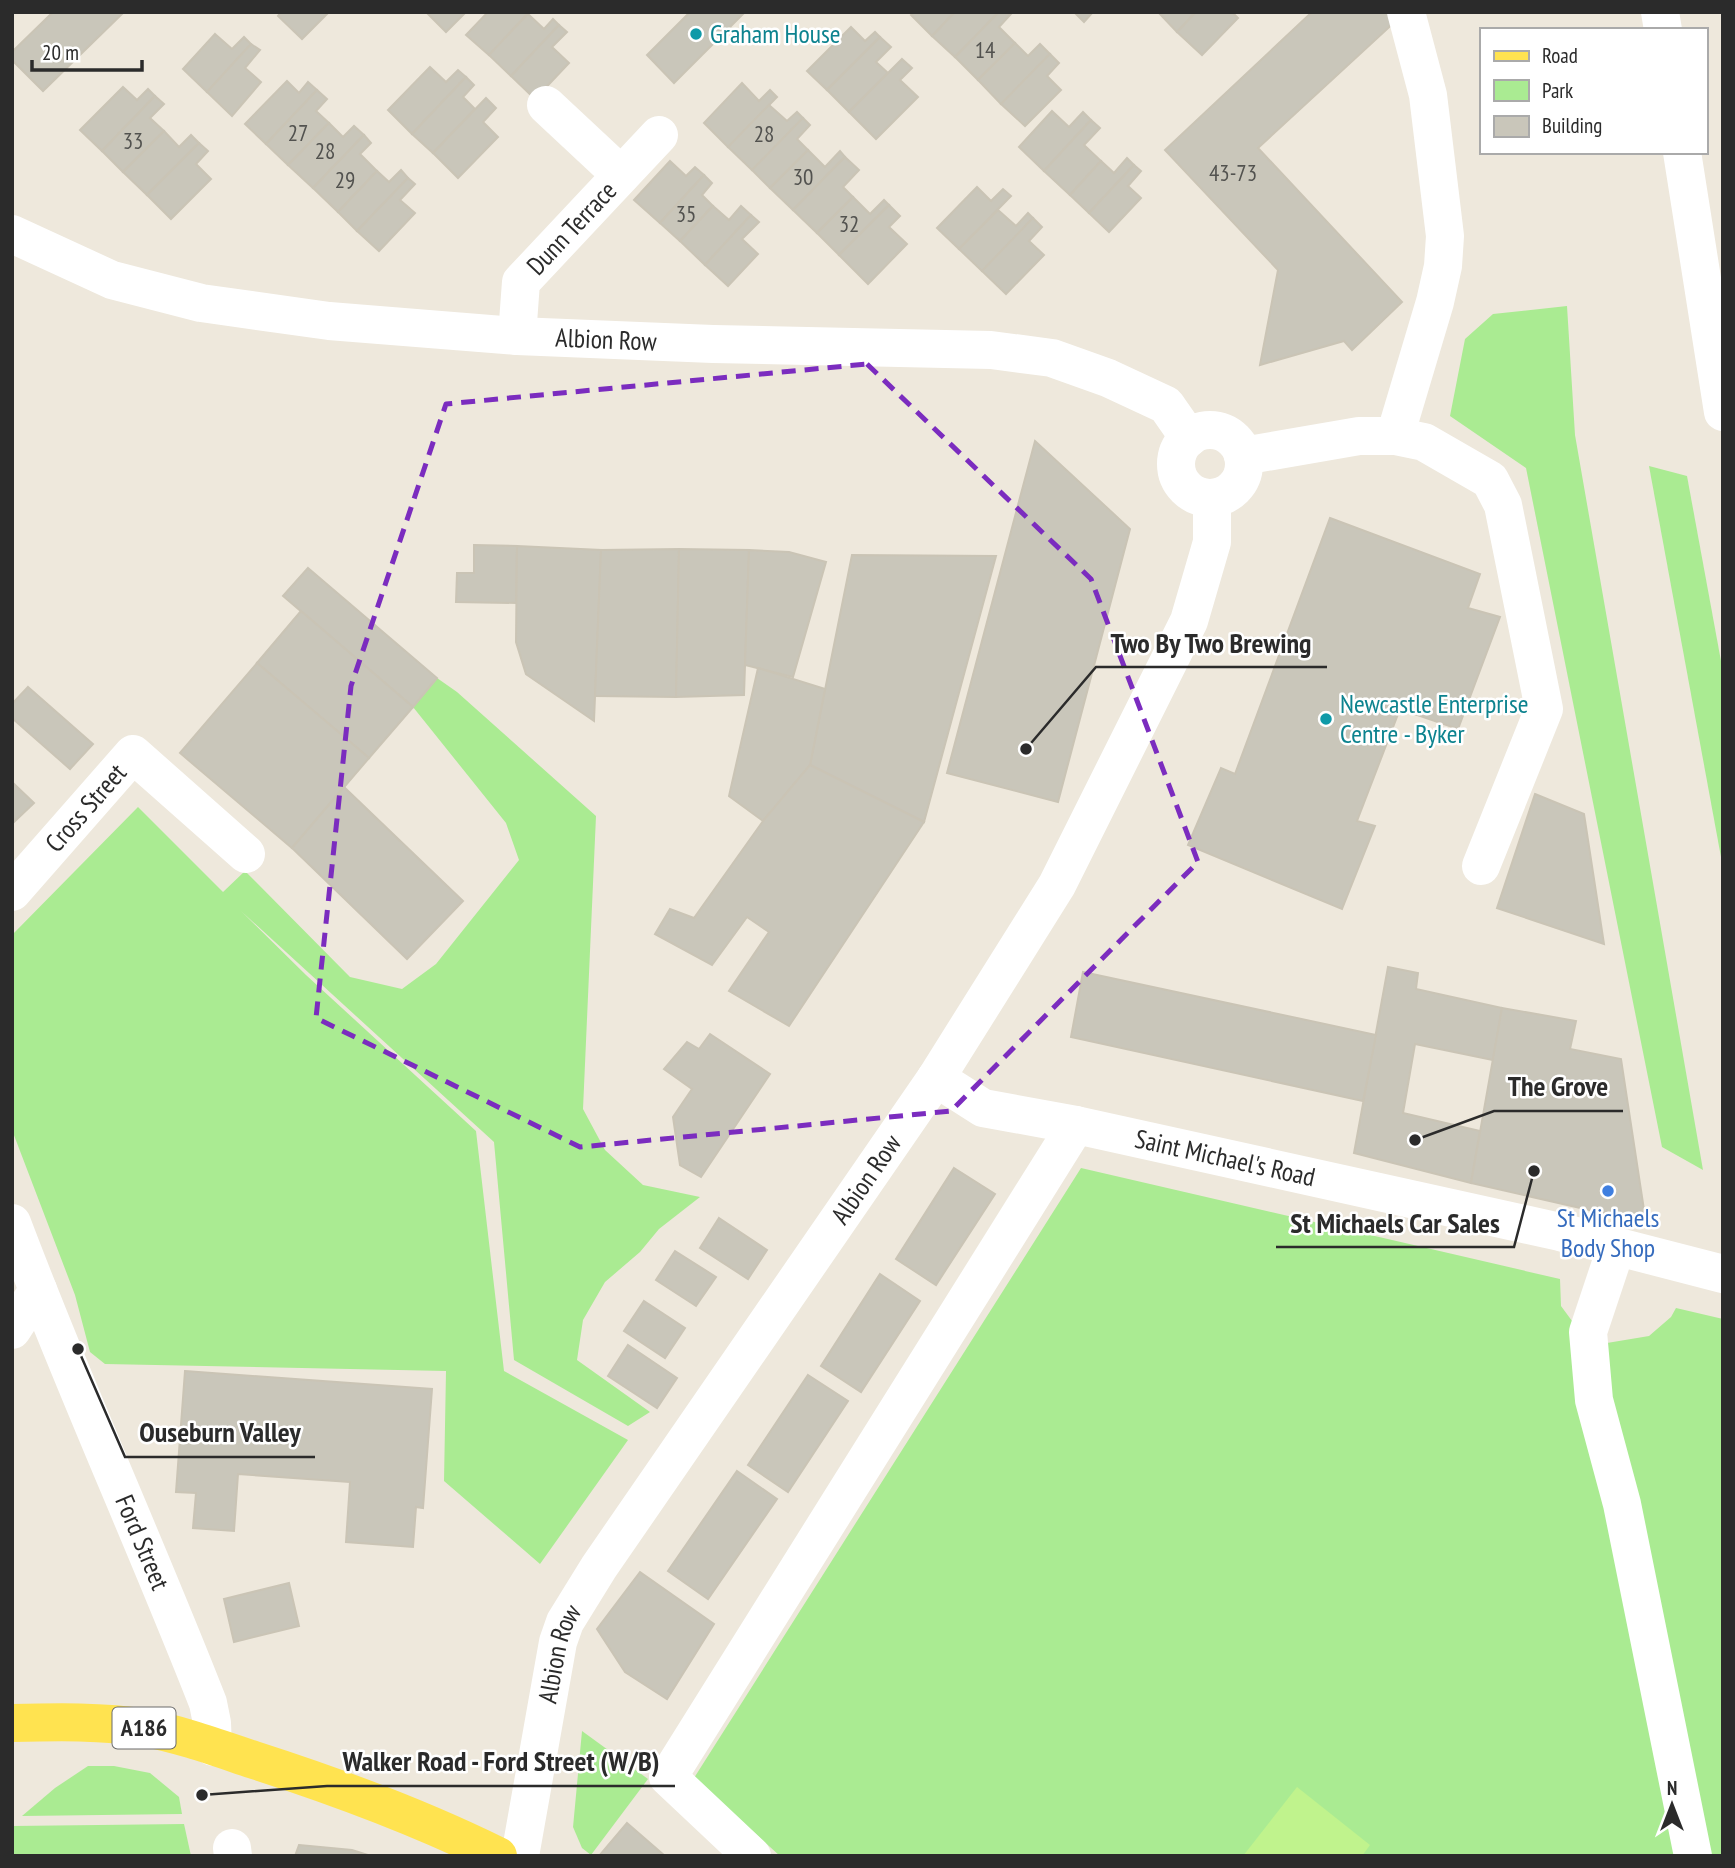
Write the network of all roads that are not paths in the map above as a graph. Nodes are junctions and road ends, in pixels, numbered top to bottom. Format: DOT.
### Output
graph roads {
  1 [pos="1406,12"];
  2 [pos="546,105"];
  3 [pos="659,135"];
  4 [pos="1682,154"];
  5 [pos="621,175"];
  6 [pos="12,234"];
  7 [pos="517,336"];
  8 [pos="1723,412"];
  9 [pos="1395,436"];
  10 [pos="1189,438"];
  11 [pos="1243,456"];
  12 [pos="1212,498"];
  13 [pos="246,854"];
  14 [pos="1481,866"];
  15 [pos="12,892"];
  16 [pos="936,1078"];
  17 [pos="1076,1125"];
  18 [pos="12,1223"];
  19 [pos="1616,1248"];
  20 [pos="1723,1274"];
  21 [pos="37,1290"];
  22 [pos="12,1330"];
  23 [pos="12,1723"];
  24 [pos="213,1747"];
  25 [pos="498,1856"];
  26 [pos="520,1856"];
  27 [pos="752,1856"];
  28 [pos="1693,1856"];
  1 -- 9 [label="street"];
  2 -- 5 [label="street"];
  3 -- 5 [label="street, Dunn Terrace"];
  4 -- 8 [label="street"];
  5 -- 7 [label="street, Dunn Terrace"];
  6 -- 7 [label="street, Albion Row"];
  7 -- 10 [label="street, Albion Row"];
  9 -- 11 [label="street"];
  9 -- 14 [label="street"];
  10 -- 11 [label="street"];
  10 -- 12 [label="street"];
  11 -- 12 [label="street"];
  12 -- 16 [label="street, Albion Row"];
  13 -- 15 [label="street, Cross Street"];
  16 -- 17 [label="street, Saint Michael's Road"];
  16 -- 26 [label="street, Albion Row"];
  17 -- 19 [label="street, Saint Michael's Road"];
  17 -- 27 [label="street"];
  18 -- 21 [label="street, Ford Street"];
  19 -- 20 [label="street, Saint Michael's Road"];
  19 -- 28 [label="street"];
  21 -- 22 [label="street"];
  21 -- 24 [label="street, Ford Street"];
  23 -- 24 [label="main road, A186"];
  24 -- 25 [label="main road, A186"];
}
